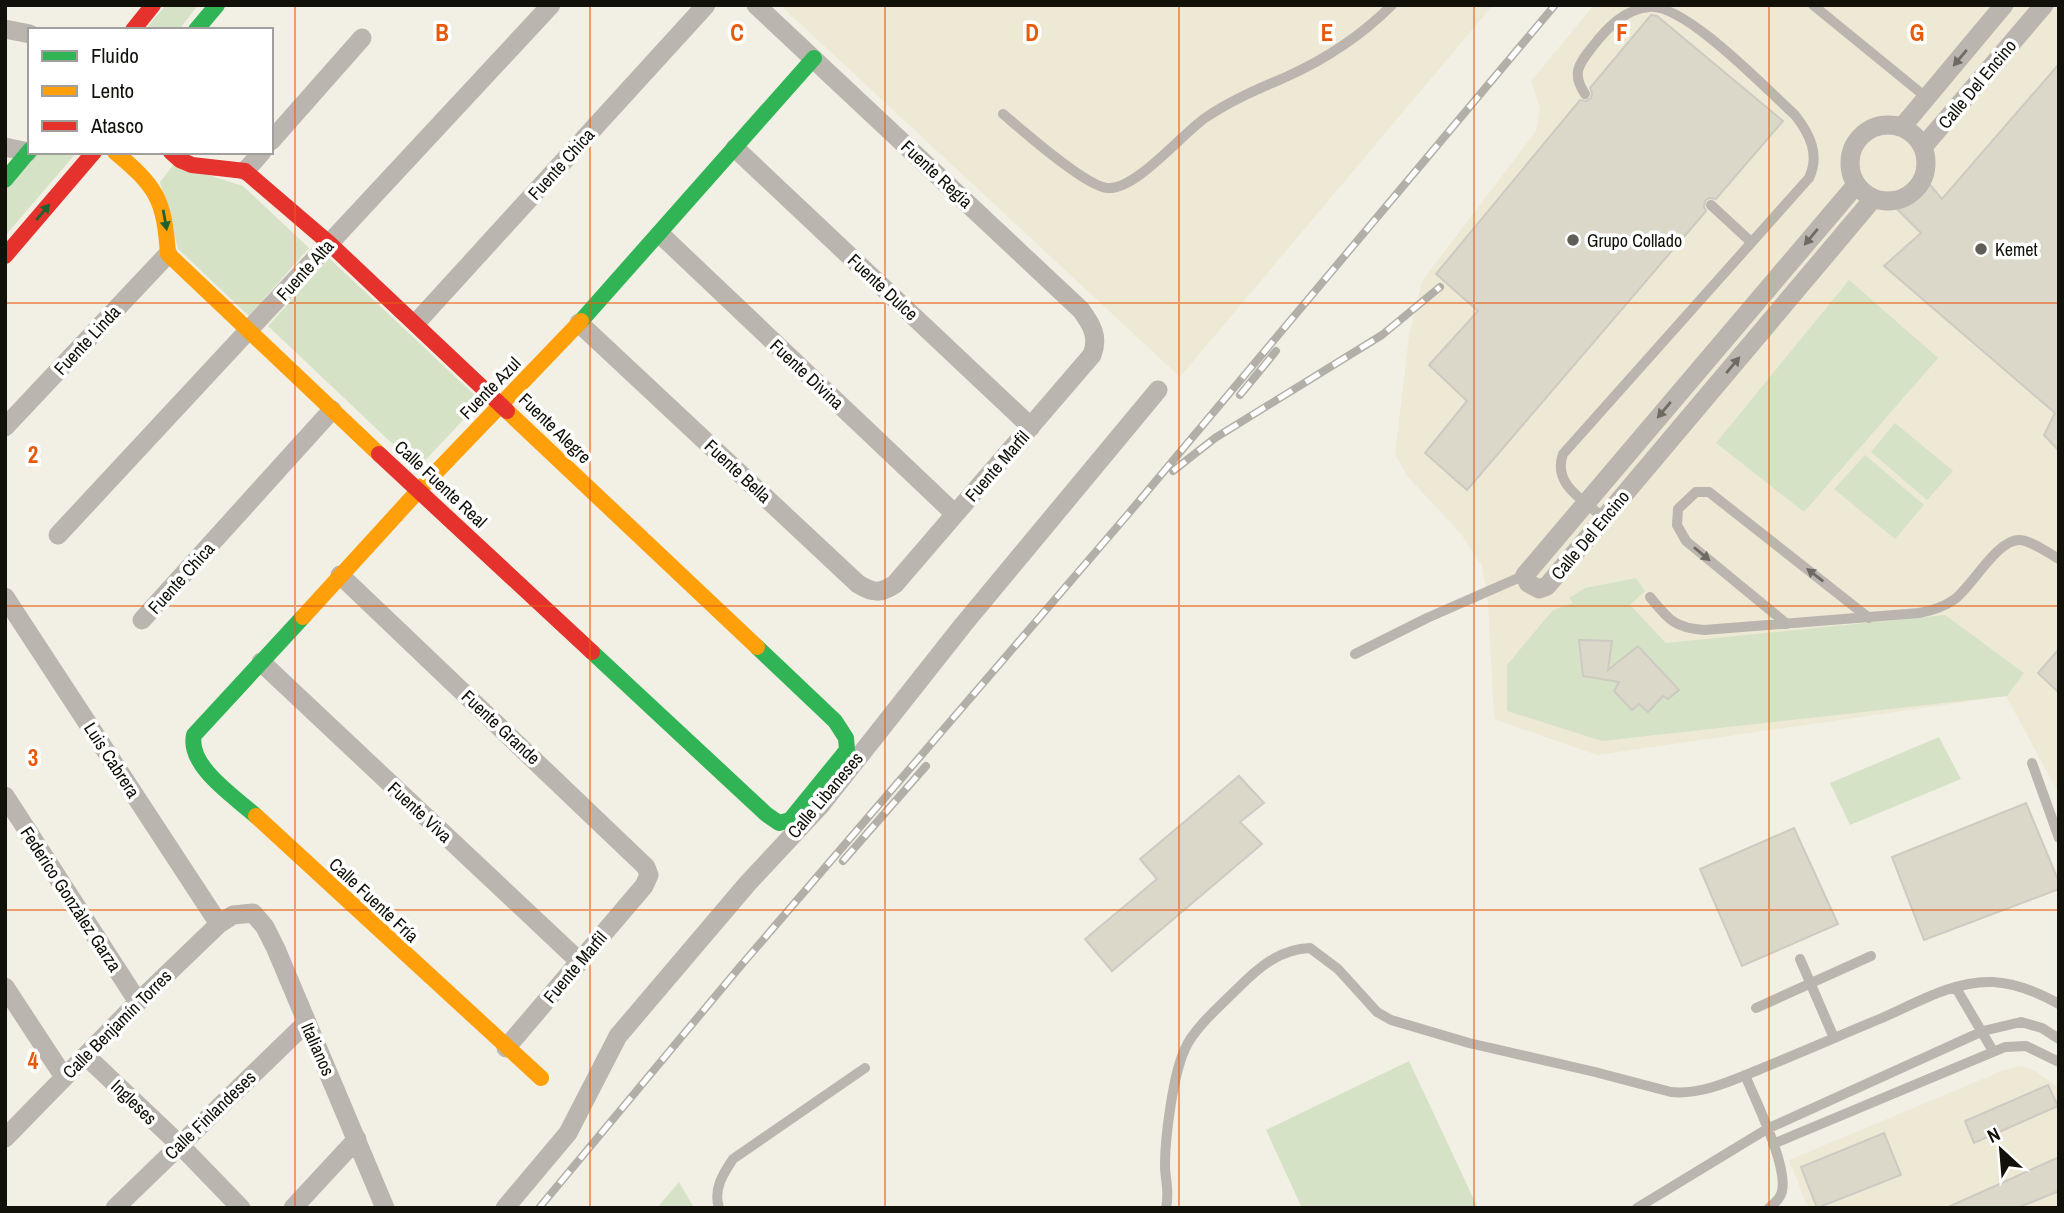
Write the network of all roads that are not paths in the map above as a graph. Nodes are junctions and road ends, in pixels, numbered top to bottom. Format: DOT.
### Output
graph roads {
  1 [pos="153,5"];
  2 [pos="217,5"];
  3 [pos="551,5"];
  4 [pos="706,5"];
  5 [pos="756,5"];
  6 [pos="1392,5"];
  7 [pos="1813,5"];
  8 [pos="2004,5"];
  9 [pos="2012,5"];
  10 [pos="2044,5"];
  11 [pos="2031,21"];
  12 [pos="134,28"];
  13 [pos="198,28"];
  14 [pos="5,29"];
  15 [pos="28,34"];
  16 [pos="362,38"];
  17 [pos="814,58"];
  18 [pos="1585,94"];
  19 [pos="1927,97"];
  20 [pos="1003,114"];
  21 [pos="1902,127"];
  22 [pos="273,139"];
  23 [pos="5,147"];
  24 [pos="1923,147"];
  25 [pos="736,148"];
  26 [pos="28,151"];
  27 [pos="28,152"];
  28 [pos="91,154"];
  29 [pos="117,154"];
  30 [pos="173,154"];
  31 [pos="260,154"];
  32 [pos="245,171"];
  33 [pos="5,180"];
  34 [pos="1856,185"];
  35 [pos="1873,200"];
  36 [pos="1711,205"];
  37 [pos="660,234"];
  38 [pos="1751,241"];
  39 [pos="330,243"];
  40 [pos="168,254"];
  41 [pos="5,256"];
  42 [pos="416,323"];
  43 [pos="579,323"];
  44 [pos="249,332"];
  45 [pos="1092,355"];
  46 [pos="1158,390"];
  47 [pos="502,404"];
  48 [pos="332,410"];
  49 [pos="5,426"];
  50 [pos="1031,427"];
  51 [pos="419,490"];
  52 [pos="1586,503"];
  53 [pos="955,514"];
  54 [pos="1604,518"];
  55 [pos="58,536"];
  56 [pos="2059,559"];
  57 [pos="340,575"];
  58 [pos="1525,575"];
  59 [pos="901,576"];
  60 [pos="5,597"];
  61 [pos="1650,597"];
  62 [pos="1869,618"];
  63 [pos="142,620"];
  64 [pos="1787,624"];
  65 [pos="1355,654"];
  66 [pos="261,662"];
  67 [pos="192,742"];
  68 [pos="2032,763"];
  69 [pos="5,796"];
  70 [pos="779,822"];
  71 [pos="2059,838"];
  72 [pos="644,886"];
  73 [pos="226,919"];
  74 [pos="1871,956"];
  75 [pos="1800,959"];
  76 [pos="579,961"];
  77 [pos="1810,984"];
  78 [pos="5,987"];
  79 [pos="1956,988"];
  80 [pos="138,1002"];
  81 [pos="2059,1004"];
  82 [pos="1756,1009"];
  83 [pos="306,1023"];
  84 [pos="1983,1031"];
  85 [pos="1834,1038"];
  86 [pos="2059,1039"];
  87 [pos="506,1048"];
  88 [pos="1993,1051"];
  89 [pos="86,1056"];
  90 [pos="2059,1062"];
  91 [pos="865,1068"];
  92 [pos="1745,1075"];
  93 [pos="64,1077"];
  94 [pos="541,1078"];
  95 [pos="1767,1129"];
  96 [pos="5,1138"];
  97 [pos="357,1139"];
  98 [pos="1773,1144"];
  99 [pos="180,1145"];
  100 [pos="115,1208"];
  101 [pos="241,1208"];
  102 [pos="293,1208"];
  103 [pos="386,1208"];
  104 [pos="505,1208"];
  105 [pos="719,1208"];
  106 [pos="1166,1208"];
  107 [pos="1637,1208"];
  108 [pos="1769,1208"];
  1 -- 12 [label="street"];
  2 -- 13 [label="street"];
  3 -- 39 [label="street, Fuente Alta"];
  4 -- 42 [label="street, Fuente Chica"];
  5 -- 17 [label="street, Fuente Regia"];
  6 -- 20 [label="lane"];
  7 -- 19 [label="lane"];
  8 -- 19 [label="street, Calle Del Encino, one-way"];
  9 -- 11 [label="street"];
  10 -- 11 [label="street, Calle Del Encino"];
  11 -- 24 [label="street, Calle Del Encino"];
  14 -- 15 [label="street"];
  16 -- 22 [label="street"];
  17 -- 25 [label="street, Fuente Azul"];
  17 -- 45 [label="street, Fuente Regia"];
  18 -- 38 [label="lane"];
  19 -- 21 [label="street, Calle Del Encino"];
  21 -- 24 [label="street"];
  21 -- 34 [label="street"];
  23 -- 26 [label="street"];
  24 -- 35 [label="street"];
  25 -- 37 [label="street, Fuente Azul"];
  25 -- 50 [label="street, Fuente Dulce"];
  27 -- 33 [label="street"];
  41 -- 28 [label="street, one-way"];
  29 -- 40 [label="street, one-way"];
  30 -- 32 [label="street"];
  31 -- 32 [label="street"];
  32 -- 39 [label="street, Fuente Alegre"];
  34 -- 35 [label="street"];
  34 -- 52 [label="street, Calle Del Encino, one-way"];
  54 -- 35 [label="street, Calle Del Encino, one-way"];
  36 -- 38 [label="lane"];
  37 -- 43 [label="street, Fuente Azul"];
  37 -- 53 [label="street, Fuente Divina"];
  38 -- 52 [label="lane"];
  39 -- 42 [label="street, Fuente Alegre"];
  39 -- 44 [label="street, Fuente Alta"];
  40 -- 44 [label="street, Calle Fuente Real"];
  40 -- 49 [label="street, Fuente Linda"];
  42 -- 47 [label="street, Fuente Alegre"];
  43 -- 47 [label="street, Fuente Azul"];
  43 -- 59 [label="street, Fuente Bella"];
  44 -- 48 [label="street, Calle Fuente Real"];
  44 -- 55 [label="street, Fuente Alta"];
  45 -- 50 [label="street, Fuente Marfil"];
  46 -- 104 [label="street, Calle Libaneses"];
  47 -- 51 [label="street, Fuente Azul"];
  47 -- 70 [label="street, Fuente Alegre"];
  48 -- 51 [label="street, Calle Fuente Real"];
  48 -- 63 [label="street, Fuente Chica"];
  50 -- 53 [label="street, Fuente Marfil"];
  51 -- 57 [label="street, Fuente Azul"];
  51 -- 70 [label="street, Calle Fuente Real"];
  52 -- 54 [label="lane"];
  52 -- 58 [label="street, Calle Del Encino"];
  53 -- 59 [label="street, Fuente Marfil"];
  54 -- 58 [label="street, Calle Del Encino"];
  56 -- 62 [label="lane"];
  57 -- 66 [label="street, Fuente Azul"];
  57 -- 72 [label="street, Fuente Grande"];
  58 -- 65 [label="lane"];
  60 -- 73 [label="street, Luis Cabrera"];
  61 -- 64 [label="lane"];
  62 -- 64 [label="lane"];
  62 -- 64 [label="lane, one-way"];
  66 -- 67 [label="street, Fuente Azul"];
  66 -- 76 [label="street, Fuente Viva"];
  67 -- 87 [label="street, Calle Fuente Fría"];
  68 -- 71 [label="lane"];
  69 -- 80 [label="street, Federico Gonzàlez Garza"];
  72 -- 76 [label="street, Fuente Marfil"];
  73 -- 80 [label="street, Calle Benjamín Torres"];
  73 -- 83 [label="street, Italianos"];
  74 -- 77 [label="lane"];
  75 -- 77 [label="lane"];
  76 -- 87 [label="street, Fuente Marfil"];
  77 -- 82 [label="lane"];
  77 -- 85 [label="lane"];
  78 -- 93 [label="street"];
  79 -- 81 [label="lane"];
  79 -- 84 [label="lane"];
  79 -- 85 [label="lane"];
  80 -- 89 [label="street, Calle Benjamín Torres"];
  83 -- 97 [label="street, Italianos"];
  83 -- 99 [label="street, Calle Finlandeses"];
  84 -- 86 [label="lane"];
  84 -- 88 [label="lane"];
  84 -- 95 [label="lane"];
  85 -- 92 [label="lane"];
  87 -- 94 [label="street, Calle Fuente Fría"];
  88 -- 90 [label="lane"];
  88 -- 98 [label="lane"];
  89 -- 93 [label="street, Calle Benjamín Torres"];
  89 -- 99 [label="street, Ingleses"];
  91 -- 105 [label="lane"];
  92 -- 95 [label="lane"];
  92 -- 106 [label="lane"];
  93 -- 96 [label="street, Calle Benjamín Torres"];
  95 -- 98 [label="lane"];
  95 -- 107 [label="lane"];
  97 -- 102 [label="street"];
  97 -- 103 [label="street, Italianos"];
  98 -- 108 [label="lane"];
  99 -- 100 [label="street, Calle Finlandeses"];
  99 -- 101 [label="street, Ingleses"];
}
